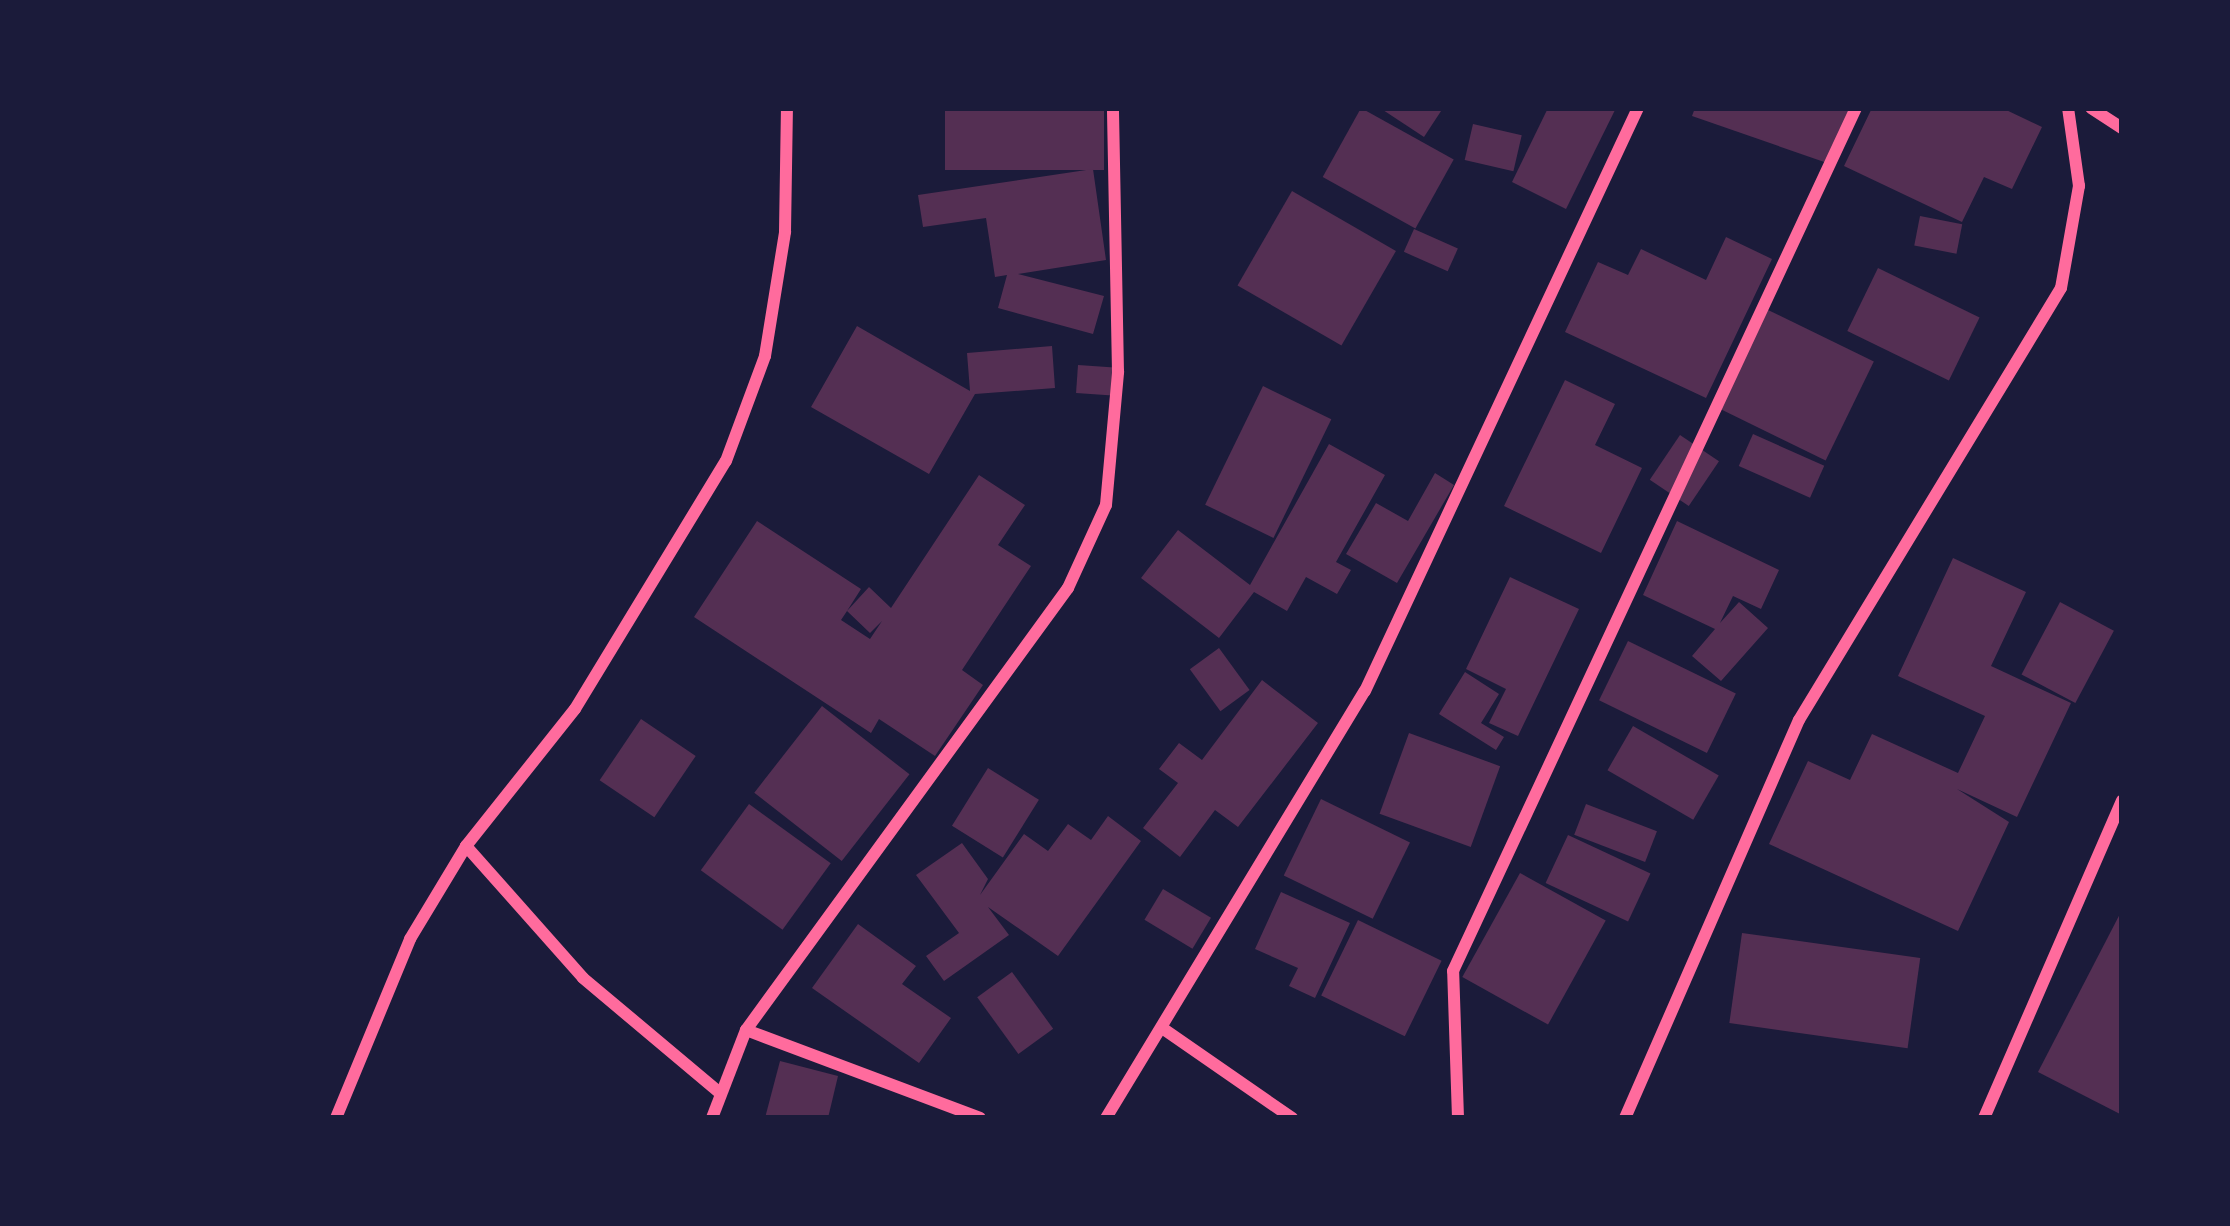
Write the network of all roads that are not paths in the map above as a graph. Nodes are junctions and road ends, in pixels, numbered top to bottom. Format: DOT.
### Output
graph roads {
  1 [pos="787,108"];
  2 [pos="1113,108"];
  3 [pos="1638,108"];
  4 [pos="1856,108"];
  5 [pos="2068,108"];
  6 [pos="2091,108"];
  7 [pos="2122,128"];
  8 [pos="2122,801"];
  9 [pos="466,845"];
  10 [pos="746,1030"];
  11 [pos="1165,1030"];
  12 [pos="720,1093"];
  13 [pos="336,1118"];
  14 [pos="712,1118"];
  15 [pos="980,1118"];
  16 [pos="1106,1118"];
  17 [pos="1292,1118"];
  18 [pos="1458,1118"];
  19 [pos="1624,1118"];
  20 [pos="1984,1118"];
  1 -- 9 [label="street"];
  2 -- 10 [label="street"];
  3 -- 11 [label="street"];
  4 -- 18 [label="street"];
  5 -- 19 [label="street"];
  6 -- 7 [label="street"];
  8 -- 20 [label="street"];
  9 -- 12 [label="street"];
  9 -- 13 [label="street"];
  10 -- 12 [label="street"];
  10 -- 15 [label="street"];
  11 -- 16 [label="street"];
  11 -- 17 [label="street"];
  12 -- 14 [label="street"];
}
